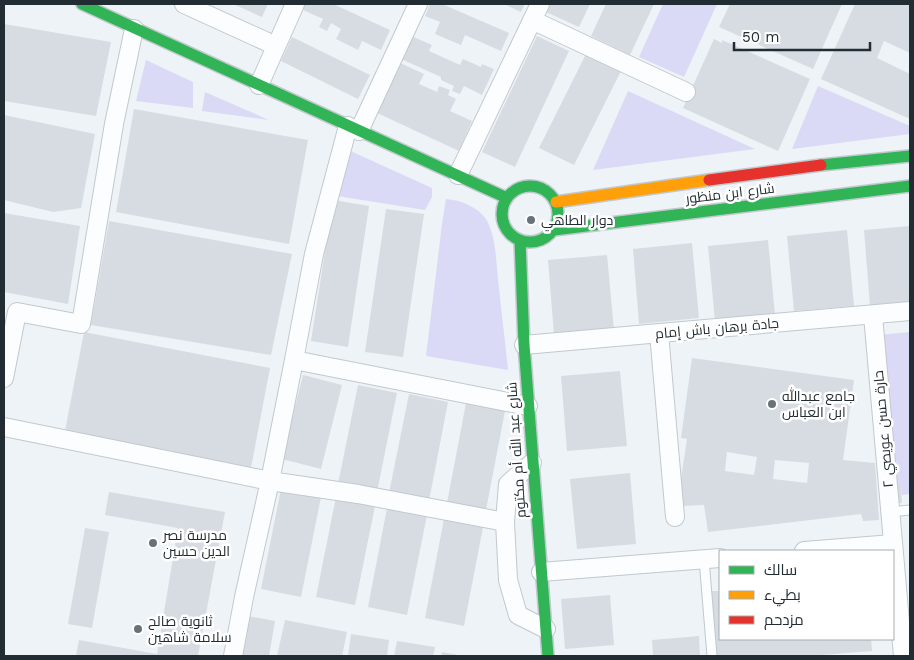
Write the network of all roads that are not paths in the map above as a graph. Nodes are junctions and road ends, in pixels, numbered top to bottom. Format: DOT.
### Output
graph roads {
  1 [pos="82,4"];
  2 [pos="184,4"];
  3 [pos="295,4"];
  4 [pos="418,4"];
  5 [pos="540,4"];
  6 [pos="532,20"];
  7 [pos="134,29"];
  8 [pos="276,46"];
  9 [pos="259,85"];
  10 [pos="686,92"];
  11 [pos="353,128"];
  12 [pos="910,156"];
  13 [pos="458,175"];
  14 [pos="910,186"];
  15 [pos="506,198"];
  16 [pos="556,202"];
  17 [pos="554,230"];
  18 [pos="520,240"];
  19 [pos="910,312"];
  20 [pos="873,315"];
  21 [pos="659,333"];
  22 [pos="524,345"];
  23 [pos="294,360"];
  24 [pos="4,378"];
  25 [pos="528,406"];
  26 [pos="4,427"];
  27 [pos="532,463"];
  28 [pos="270,482"];
  29 [pos="910,510"];
  30 [pos="890,512"];
  31 [pos="675,517"];
  32 [pos="505,522"];
  33 [pos="893,544"];
  34 [pos="817,550"];
  35 [pos="894,550"];
  36 [pos="894,555"];
  37 [pos="712,559"];
  38 [pos="541,572"];
  39 [pos="546,629"];
  40 [pos="233,656"];
  41 [pos="548,656"];
  42 [pos="712,656"];
  43 [pos="903,656"];
  1 -- 7 [label="main road"];
  2 -- 8 [label="street"];
  3 -- 8 [label="street"];
  4 -- 11 [label="street"];
  5 -- 6 [label="street"];
  6 -- 10 [label="street"];
  6 -- 13 [label="street"];
  7 -- 9 [label="main road"];
  7 -- 24 [label="street"];
  8 -- 9 [label="street"];
  9 -- 11 [label="main road"];
  11 -- 13 [label="main road"];
  11 -- 23 [label="street"];
  12 -- 16 [label="main road, شارع ابن منظور"];
  13 -- 15 [label="main road"];
  14 -- 17 [label="main road, شارع ابن منظور"];
  15 -- 16 [label="main road"];
  15 -- 18 [label="main road"];
  16 -- 17 [label="main road"];
  17 -- 18 [label="main road"];
  18 -- 22 [label="main road, شارع عبد اللّه أم مكتوم"];
  19 -- 20 [label="street, جادة برهان باش إمام"];
  20 -- 21 [label="street, جادة برهان باش إمام"];
  20 -- 30 [label="street, حارة حسن عويصي ٢"];
  21 -- 22 [label="street, جادة برهان باش إمام"];
  21 -- 31 [label="street"];
  22 -- 25 [label="main road, شارع عبد اللّه أم مكتوم"];
  23 -- 25 [label="street"];
  23 -- 28 [label="street"];
  25 -- 27 [label="main road, شارع عبد اللّه أم مكتوم"];
  26 -- 28 [label="street"];
  27 -- 32 [label="street"];
  27 -- 38 [label="main road, شارع عبد اللّه أم مكتوم"];
  28 -- 32 [label="street"];
  28 -- 40 [label="street"];
  29 -- 30 [label="lane"];
  30 -- 33 [label="street, حارة حسن عويصي ٢"];
  32 -- 39 [label="street"];
  33 -- 34 [label="street"];
  33 -- 35 [label="street, حارة حسن عويصي ٢"];
  36 -- 43 [label="street, حارة حسن عويصي ٢"];
  37 -- 38 [label="street"];
  37 -- 42 [label="lane"];
  38 -- 39 [label="main road, شارع عبد اللّه أم مكتوم"];
  39 -- 41 [label="main road, شارع عبد اللّه أم مكتوم"];
}
